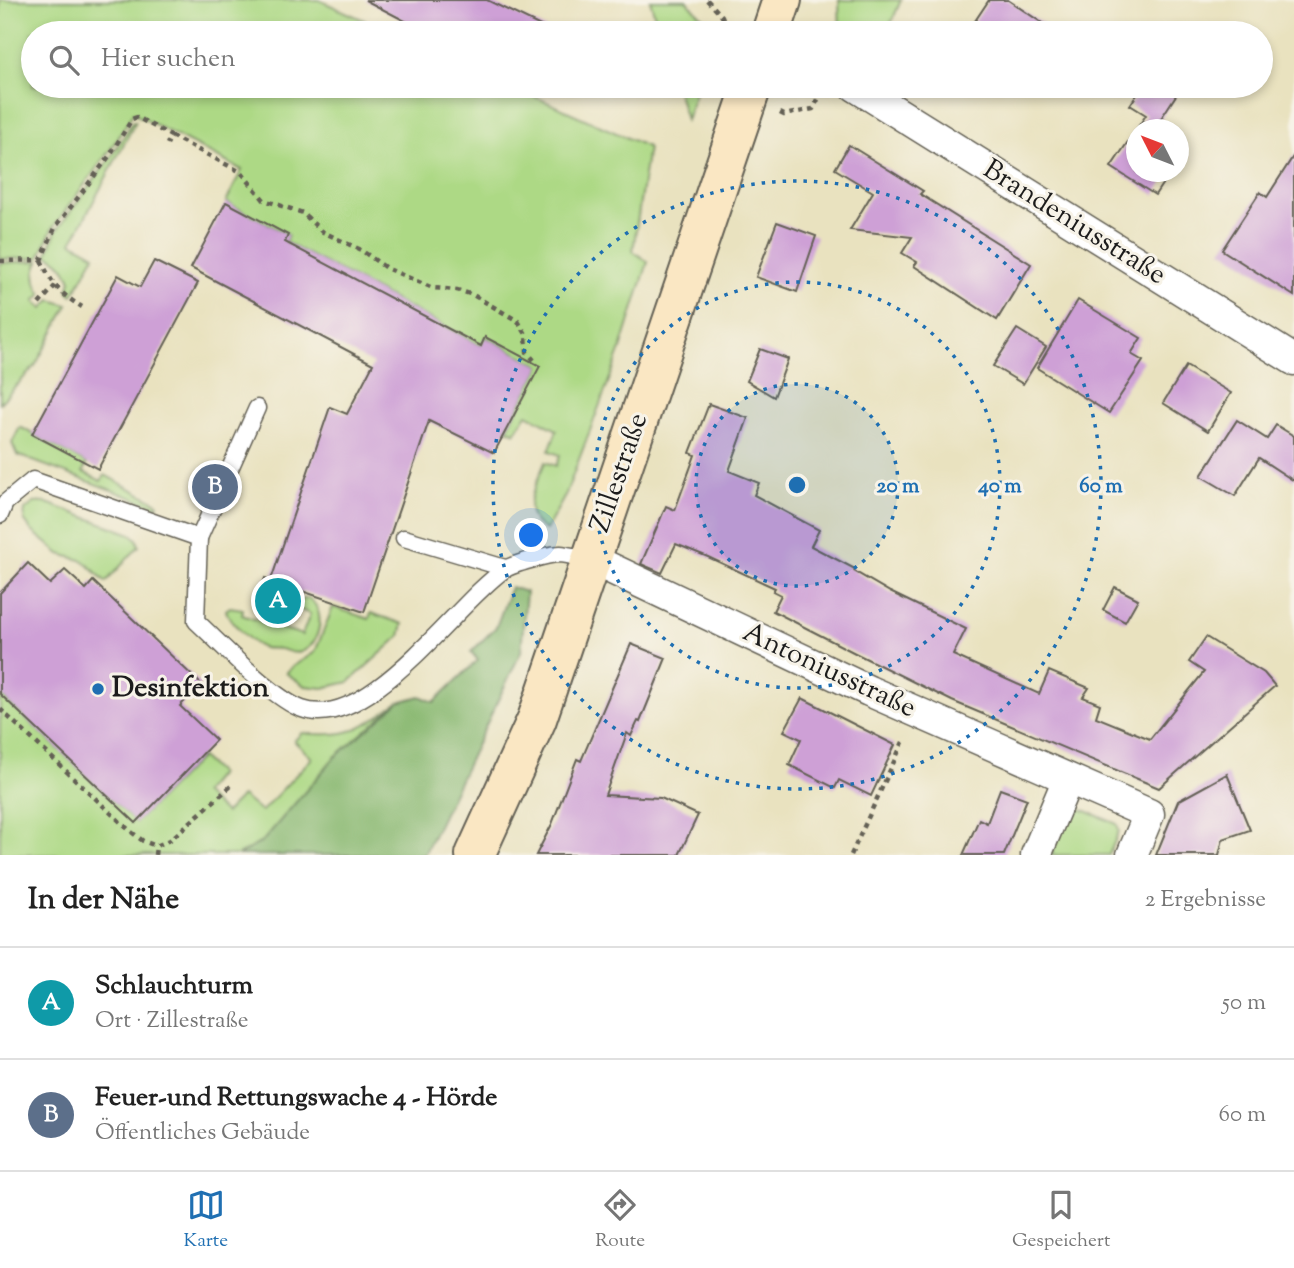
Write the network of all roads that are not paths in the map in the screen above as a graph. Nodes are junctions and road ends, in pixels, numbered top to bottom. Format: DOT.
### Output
graph roads {
  1 [pos="748,98"];
  2 [pos="874,98"];
  3 [pos="1294,360"];
  4 [pos="257,408"];
  5 [pos="0,515"];
  6 [pos="199,538"];
  7 [pos="404,538"];
  8 [pos="592,559"];
  9 [pos="505,568"];
  10 [pos="1068,779"];
  11 [pos="475,855"];
  12 [pos="1036,855"];
  13 [pos="1132,855"];
  1 -- 8 [label="main road, Zillestraße"];
  2 -- 3 [label="street, Brandeniusstraße"];
  4 -- 6 [label="lane"];
  5 -- 6 [label="lane"];
  6 -- 9 [label="lane"];
  7 -- 9 [label="lane"];
  8 -- 9 [label="lane"];
  8 -- 10 [label="street, Antoniusstraße"];
  8 -- 11 [label="main road, Zillestraße"];
  10 -- 12 [label="street"];
  10 -- 13 [label="street, Antoniusstraße"];
}
